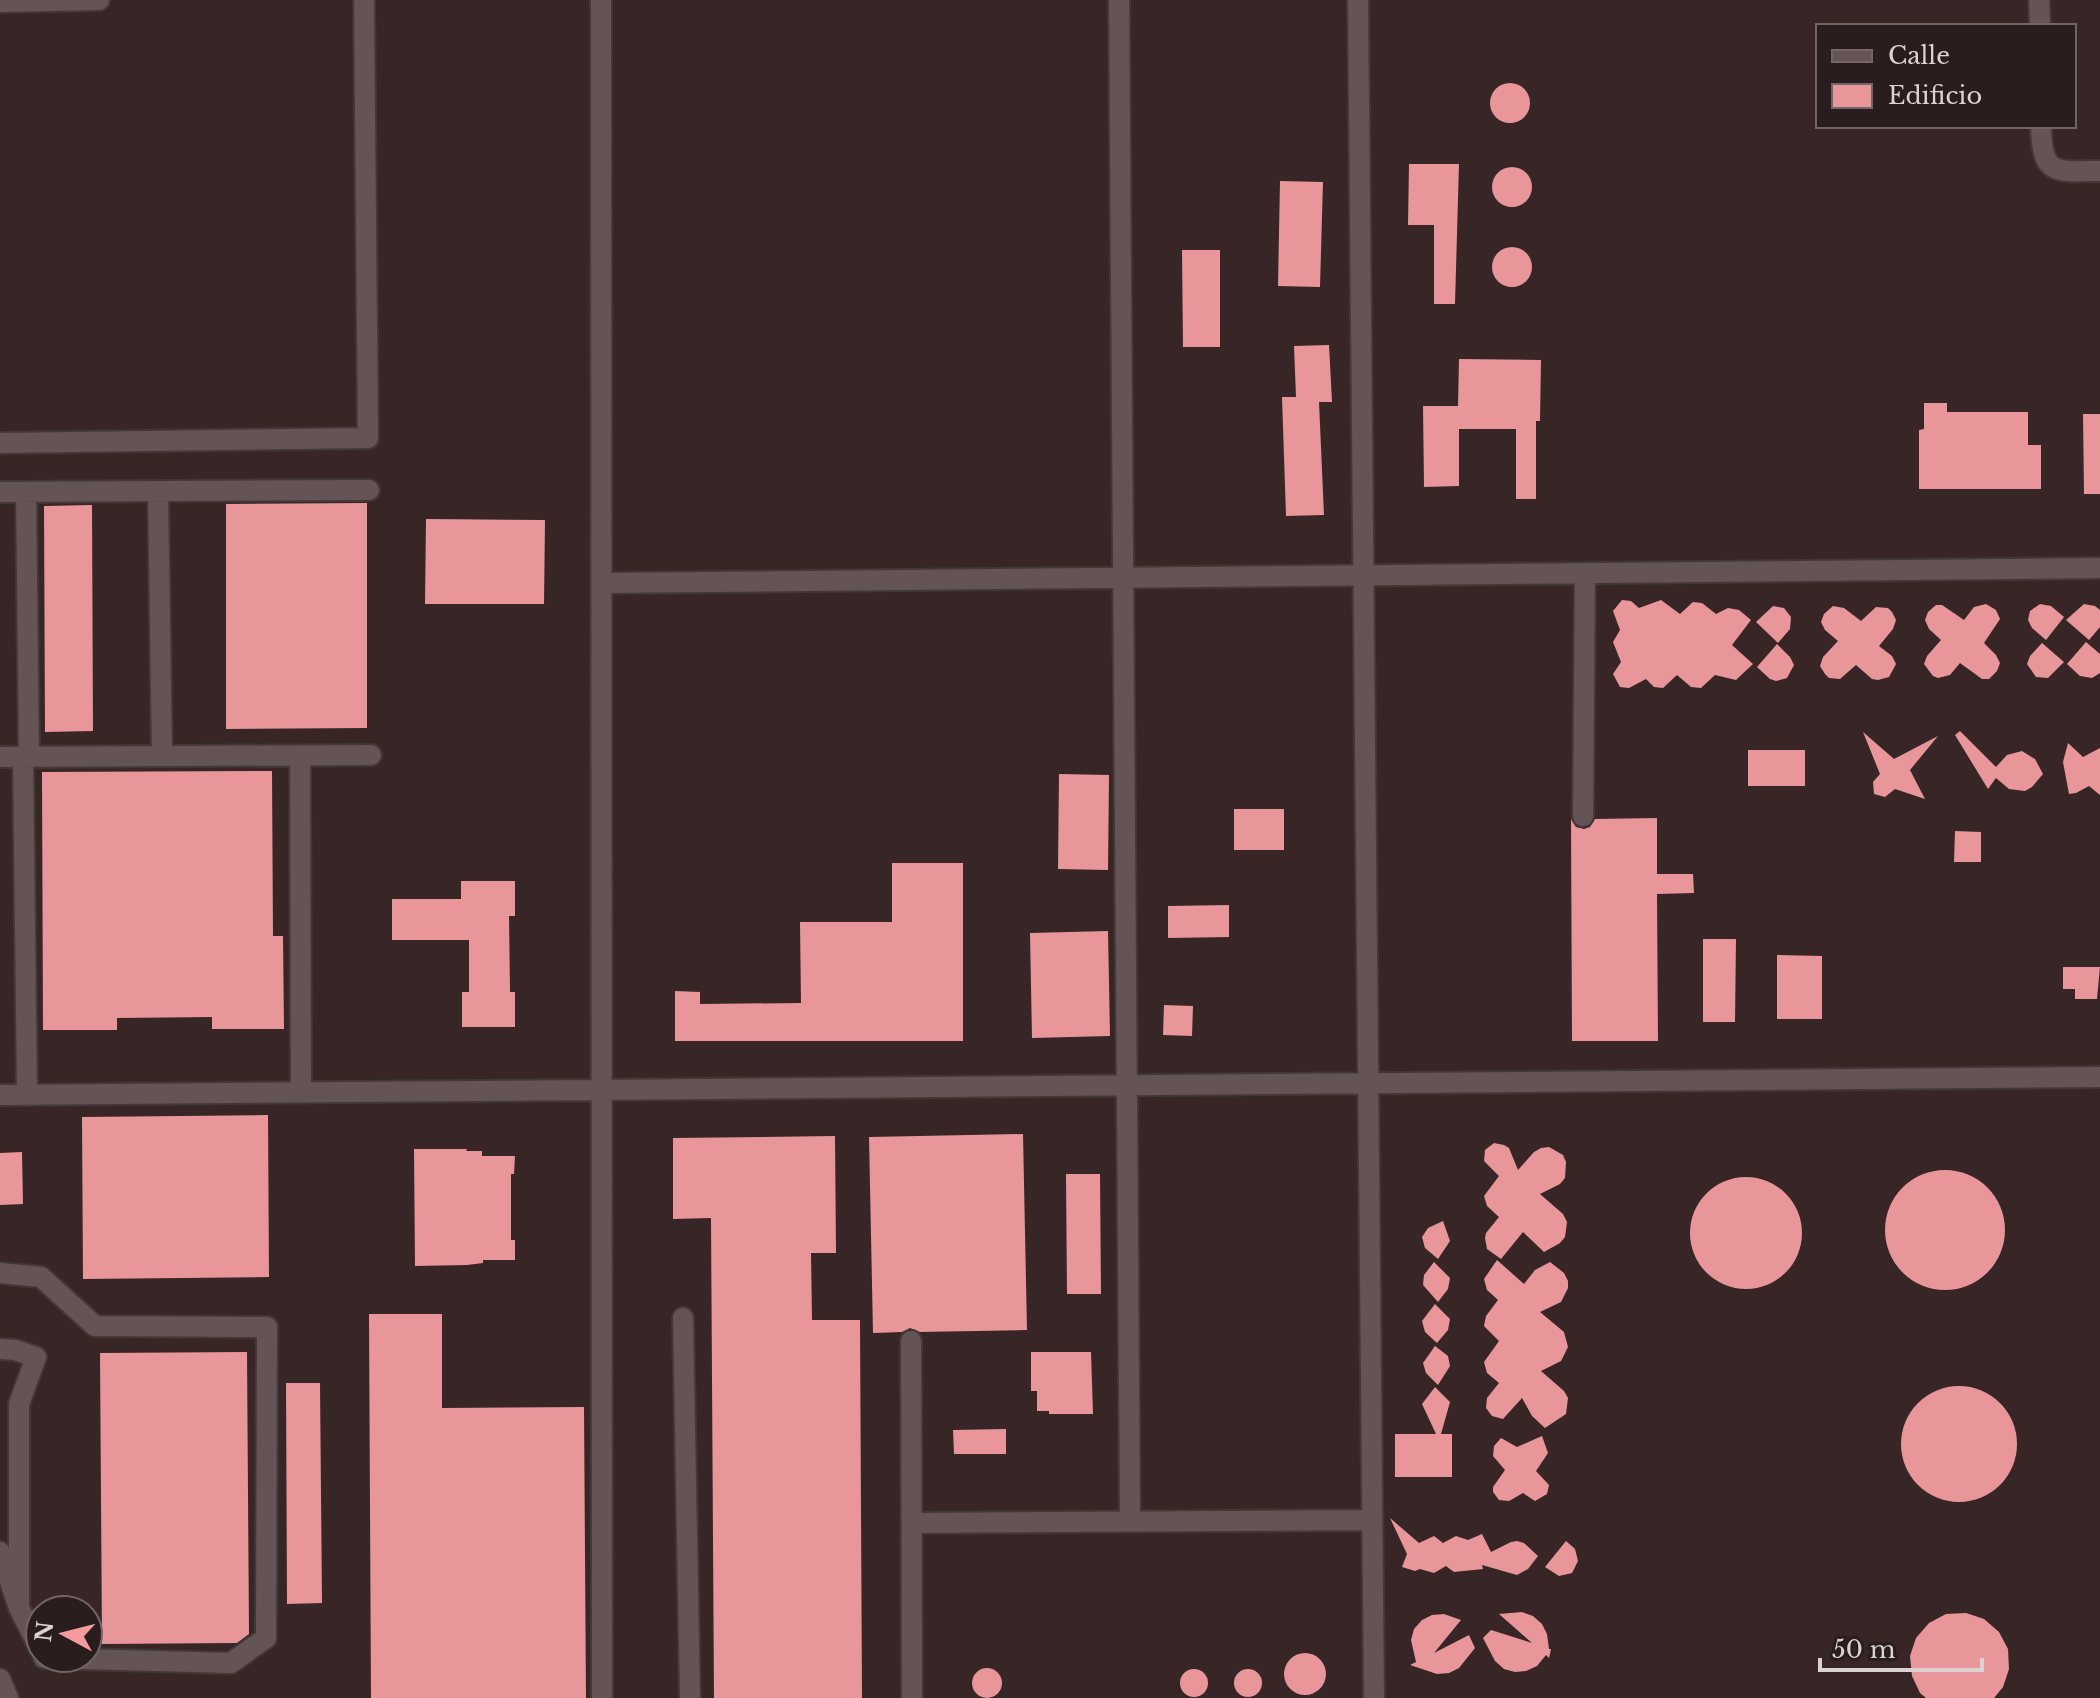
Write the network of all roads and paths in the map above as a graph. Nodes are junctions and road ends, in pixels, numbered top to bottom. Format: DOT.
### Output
graph roads {
  1 [pos="99,0"];
  2 [pos="364,0"];
  3 [pos="601,0"];
  4 [pos="1119,0"];
  5 [pos="1358,0"];
  6 [pos="2039,0"];
  7 [pos="22,1"];
  8 [pos="0,2"];
  9 [pos="2040,24"];
  10 [pos="2041,128"];
  11 [pos="2100,171"];
  12 [pos="0,443"];
  13 [pos="369,490"];
  14 [pos="158,491"];
  15 [pos="0,492"];
  16 [pos="26,492"];
  17 [pos="2100,568"];
  18 [pos="1585,573"];
  19 [pos="1363,575"];
  20 [pos="1123,577"];
  21 [pos="602,583"];
  22 [pos="371,755"];
  23 [pos="162,756"];
  24 [pos="300,756"];
  25 [pos="0,757"];
  26 [pos="26,757"];
  27 [pos="1583,816"];
  28 [pos="2100,1077"];
  29 [pos="1368,1084"];
  30 [pos="1127,1087"];
  31 [pos="602,1091"];
  32 [pos="301,1092"];
  33 [pos="0,1095"];
  34 [pos="27,1095"];
  35 [pos="0,1273"];
  36 [pos="683,1318"];
  37 [pos="911,1341"];
  38 [pos="0,1349"];
  39 [pos="1372,1520"];
  40 [pos="1130,1521"];
  41 [pos="913,1523"];
  42 [pos="0,1552"];
  43 [pos="19,1608"];
  44 [pos="24,1618"];
  45 [pos="104,1660"];
  46 [pos="0,1679"];
  47 [pos="8,1698"];
  48 [pos="602,1698"];
  49 [pos="690,1698"];
  50 [pos="912,1698"];
  51 [pos="1374,1698"];
  1 -- 7 [label="lane"];
  2 -- 12 [label="lane"];
  3 -- 21 [label="lane"];
  4 -- 20 [label="lane"];
  5 -- 19 [label="lane"];
  6 -- 9 [label="lane"];
  7 -- 8 [label="lane"];
  10 -- 11 [label="lane"];
  13 -- 14 [label="lane"];
  14 -- 16 [label="lane"];
  14 -- 23 [label="lane"];
  15 -- 16 [label="lane"];
  16 -- 26 [label="lane"];
  17 -- 18 [label="lane"];
  18 -- 19 [label="lane"];
  18 -- 27 [label="lane"];
  19 -- 20 [label="lane"];
  19 -- 29 [label="lane"];
  20 -- 21 [label="lane"];
  20 -- 30 [label="lane"];
  21 -- 31 [label="lane"];
  22 -- 24 [label="lane"];
  23 -- 24 [label="lane"];
  23 -- 26 [label="lane"];
  24 -- 32 [label="lane"];
  25 -- 26 [label="lane"];
  26 -- 34 [label="lane"];
  28 -- 29 [label="lane"];
  29 -- 30 [label="lane"];
  29 -- 39 [label="lane"];
  30 -- 31 [label="lane"];
  30 -- 40 [label="lane"];
  31 -- 32 [label="lane"];
  31 -- 48 [label="lane"];
  32 -- 34 [label="lane"];
  33 -- 34 [label="lane"];
  35 -- 45 [label="lane"];
  36 -- 49 [label="lane"];
  37 -- 41 [label="lane"];
  38 -- 43 [label="lane"];
  39 -- 40 [label="lane"];
  39 -- 51 [label="lane"];
  40 -- 41 [label="lane"];
  41 -- 50 [label="lane"];
  42 -- 43 [label="lane"];
  43 -- 44 [label="lane"];
  46 -- 47 [label="lane"];
}
